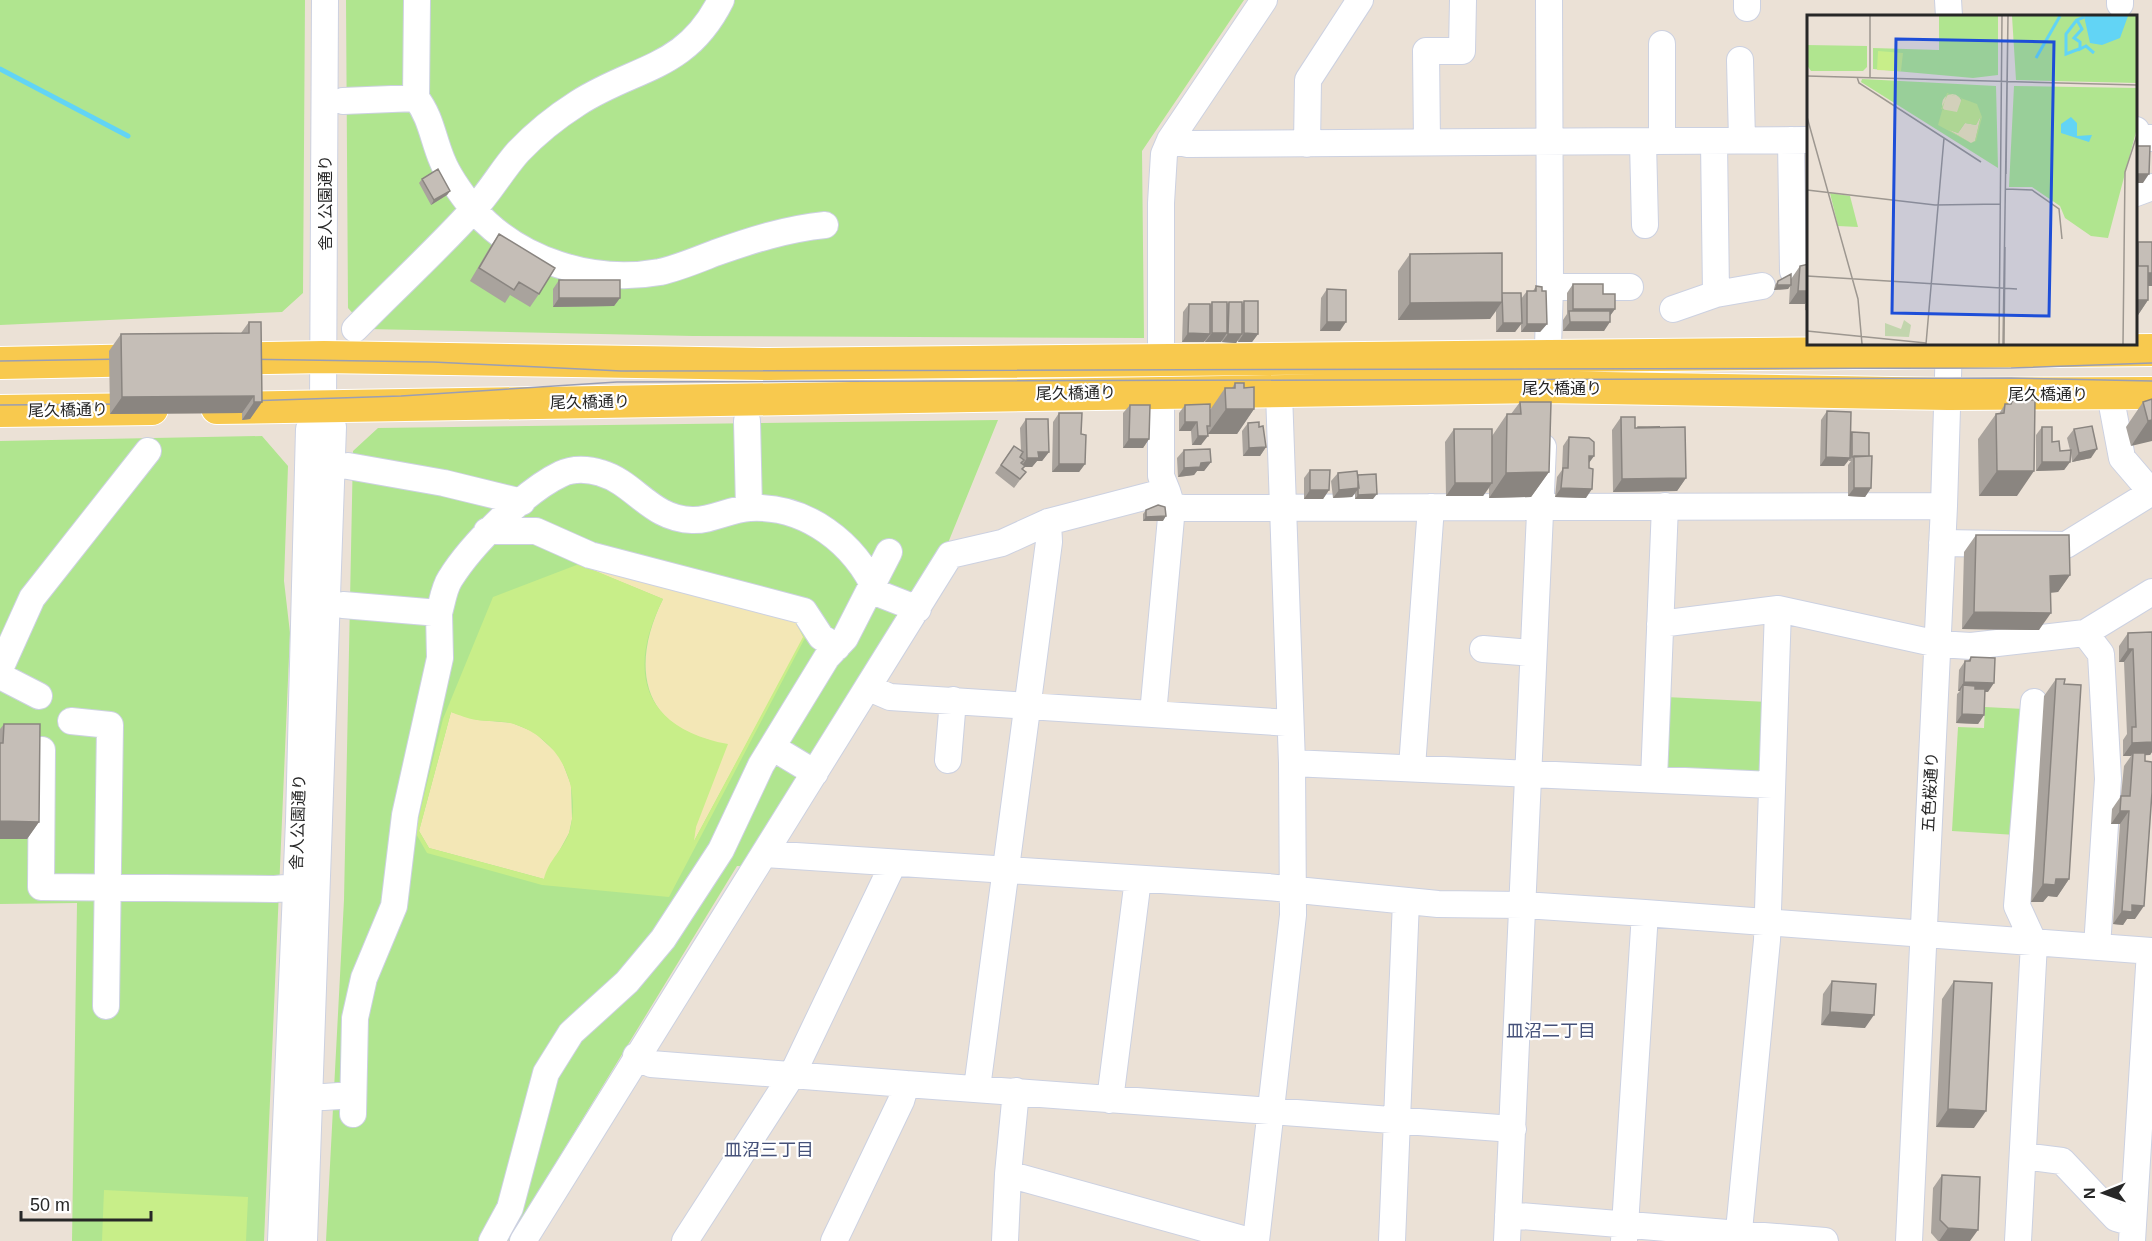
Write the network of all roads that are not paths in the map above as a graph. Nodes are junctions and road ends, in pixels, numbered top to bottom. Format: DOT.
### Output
graph roads {
  1 [pos="325,0"];
  2 [pos="417,0"];
  3 [pos="721,0"];
  4 [pos="1264,0"];
  5 [pos="1360,0"];
  6 [pos="1463,0"];
  7 [pos="1549,0"];
  8 [pos="1662,44"];
  9 [pos="1740,60"];
  10 [pos="416,98"];
  11 [pos="343,100"];
  12 [pos="1170,140"];
  13 [pos="1550,140"];
  14 [pos="1742,140"];
  15 [pos="1800,140"];
  16 [pos="1653,141"];
  17 [pos="1714,141"];
  18 [pos="1427,142"];
  19 [pos="1307,144"];
  20 [pos="2152,188"];
  21 [pos="2137,193"];
  22 [pos="474,209"];
  23 [pos="825,225"];
  24 [pos="1645,225"];
  25 [pos="1793,271"];
  26 [pos="1762,286"];
  27 [pos="1550,287"];
  28 [pos="1630,287"];
  29 [pos="1716,294"];
  30 [pos="1672,309"];
  31 [pos="355,329"];
  32 [pos="1949,347"];
  33 [pos="2152,350"];
  34 [pos="324,357"];
  35 [pos="1161,361"];
  36 [pos="0,363"];
  37 [pos="1160,392"];
  38 [pos="1280,393"];
  39 [pos="2152,393"];
  40 [pos="1948,394"];
  41 [pos="2110,394"];
  42 [pos="1546,395"];
  43 [pos="322,407"];
  44 [pos="0,411"];
  45 [pos="747,421"];
  46 [pos="148,452"];
  47 [pos="348,466"];
  48 [pos="2152,492"];
  49 [pos="1170,499"];
  50 [pos="522,502"];
  51 [pos="1540,506"];
  52 [pos="1665,506"];
  53 [pos="1944,506"];
  54 [pos="1431,507"];
  55 [pos="749,508"];
  56 [pos="1283,508"];
  57 [pos="1048,522"];
  58 [pos="487,531"];
  59 [pos="1942,543"];
  60 [pos="889,552"];
  61 [pos="873,583"];
  62 [pos="2152,592"];
  63 [pos="343,604"];
  64 [pos="918,609"];
  65 [pos="1778,609"];
  66 [pos="439,614"];
  67 [pos="1660,624"];
  68 [pos="2085,633"];
  69 [pos="1938,644"];
  70 [pos="837,647"];
  71 [pos="1483,649"];
  72 [pos="1532,652"];
  73 [pos="0,669"];
  74 [pos="0,676"];
  75 [pos="869,688"];
  76 [pos="39,696"];
  77 [pos="953,700"];
  78 [pos="2034,702"];
  79 [pos="1028,705"];
  80 [pos="1153,714"];
  81 [pos="71,722"];
  82 [pos="1290,723"];
  83 [pos="772,747"];
  84 [pos="42,750"];
  85 [pos="948,760"];
  86 [pos="1292,763"];
  87 [pos="1412,767"];
  88 [pos="815,773"];
  89 [pos="1528,773"];
  90 [pos="1654,779"];
  91 [pos="1773,785"];
  92 [pos="765,854"];
  93 [pos="893,864"];
  94 [pos="1007,870"];
  95 [pos="1138,879"];
  96 [pos="296,886"];
  97 [pos="106,888"];
  98 [pos="1293,889"];
  99 [pos="1406,901"];
  100 [pos="1523,905"];
  101 [pos="1644,913"];
  102 [pos="1768,922"];
  103 [pos="1923,935"];
  104 [pos="663,939"];
  105 [pos="2034,942"];
  106 [pos="2097,947"];
  107 [pos="2151,951"];
  108 [pos="686,953"];
  109 [pos="106,1006"];
  110 [pos="636,1056"];
  111 [pos="2148,1062"];
  112 [pos="792,1075"];
  113 [pos="906,1084"];
  114 [pos="977,1088"];
  115 [pos="1016,1091"];
  116 [pos="324,1097"];
  117 [pos="1110,1100"];
  118 [pos="1269,1113"];
  119 [pos="1396,1122"];
  120 [pos="1513,1129"];
  121 [pos="2023,1156"];
  122 [pos="1008,1174"];
  123 [pos="1508,1215"];
  124 [pos="2133,1232"];
  125 [pos="1187,1233"];
  126 [pos="1625,1233"];
  127 [pos="1739,1237"];
  128 [pos="499,1238"];
  129 [pos="281,1241"];
  130 [pos="304,1241"];
  131 [pos="523,1241"];
  132 [pos="685,1241"];
  133 [pos="834,1241"];
  134 [pos="1005,1241"];
  135 [pos="1250,1241"];
  136 [pos="1256,1241"];
  137 [pos="1392,1241"];
  138 [pos="1507,1241"];
  139 [pos="1824,1241"];
  140 [pos="1909,1241"];
  141 [pos="2018,1241"];
  1 -- 34 [label="street, 舎人公園通り"];
  2 -- 10 [label="street"];
  3 -- 22 [label="street"];
  4 -- 12 [label="street"];
  5 -- 19 [label="street"];
  6 -- 18 [label="street"];
  7 -- 13 [label="street"];
  8 -- 16 [label="street"];
  9 -- 14 [label="street"];
  10 -- 11 [label="street"];
  10 -- 22 [label="street"];
  12 -- 19 [label="street"];
  12 -- 35 [label="street"];
  13 -- 16 [label="street"];
  13 -- 18 [label="street"];
  13 -- 27 [label="street"];
  14 -- 15 [label="street"];
  14 -- 17 [label="street"];
  15 -- 25 [label="street"];
  16 -- 17 [label="street"];
  16 -- 24 [label="street"];
  17 -- 29 [label="street"];
  18 -- 19 [label="street"];
  20 -- 21 [label="street"];
  22 -- 23 [label="street"];
  22 -- 31 [label="street"];
  26 -- 29 [label="street"];
  27 -- 28 [label="street"];
  27 -- 42 [label="street"];
  29 -- 30 [label="street"];
  32 -- 33 [label="main road, 尾久橋通り"];
  32 -- 40 [label="street, 五色桜通り"];
  32 -- 42 [label="main road, 尾久橋通り"];
  34 -- 35 [label="main road, 尾久橋通り"];
  34 -- 36 [label="main road, 尾久橋通り"];
  34 -- 43 [label="street, 舎人公園通り"];
  35 -- 37 [label="street"];
  35 -- 42 [label="main road, 尾久橋通り"];
  37 -- 38 [label="main road, 尾久橋通り"];
  37 -- 43 [label="main road, 尾久橋通り"];
  37 -- 49 [label="street"];
  38 -- 42 [label="main road, 尾久橋通り"];
  38 -- 56 [label="street"];
  39 -- 41 [label="main road, 尾久橋通り"];
  40 -- 41 [label="main road, 尾久橋通り"];
  40 -- 42 [label="main road, 尾久橋通り"];
  40 -- 53 [label="street, 五色桜通り"];
  41 -- 48 [label="street"];
  42 -- 51 [label="street"];
  43 -- 44 [label="main road, 尾久橋通り"];
  43 -- 96 [label="street, 舎人公園通り"];
  43 -- 130 [label="street, 舎人公園通り"];
  45 -- 55 [label="street"];
  46 -- 73 [label="street"];
  47 -- 50 [label="street"];
  48 -- 59 [label="street"];
  49 -- 56 [label="street"];
  49 -- 57 [label="street"];
  49 -- 80 [label="street"];
  50 -- 55 [label="street"];
  50 -- 58 [label="street"];
  51 -- 52 [label="street"];
  51 -- 54 [label="street"];
  51 -- 72 [label="street"];
  52 -- 53 [label="street"];
  52 -- 67 [label="street"];
  53 -- 59 [label="street, 五色桜通り"];
  54 -- 56 [label="street"];
  54 -- 87 [label="street"];
  55 -- 61 [label="street"];
  56 -- 82 [label="street"];
  57 -- 64 [label="street"];
  57 -- 79 [label="street"];
  58 -- 66 [label="street"];
  58 -- 70 [label="street"];
  59 -- 69 [label="street, 五色桜通り"];
  60 -- 61 [label="street"];
  61 -- 64 [label="street"];
  61 -- 70 [label="street"];
  62 -- 68 [label="street"];
  63 -- 66 [label="street"];
  64 -- 75 [label="street"];
  65 -- 67 [label="street"];
  65 -- 69 [label="street"];
  65 -- 91 [label="street"];
  66 -- 116 [label="street"];
  67 -- 90 [label="street"];
  68 -- 69 [label="street"];
  68 -- 106 [label="street"];
  69 -- 103 [label="street, 五色桜通り"];
  70 -- 83 [label="street"];
  71 -- 72 [label="street"];
  72 -- 89 [label="street"];
  74 -- 76 [label="street"];
  75 -- 77 [label="street"];
  75 -- 88 [label="street"];
  77 -- 79 [label="street"];
  77 -- 85 [label="street"];
  78 -- 105 [label="street"];
  79 -- 80 [label="street"];
  79 -- 94 [label="street"];
  80 -- 82 [label="street"];
  81 -- 97 [label="street"];
  82 -- 86 [label="street"];
  83 -- 88 [label="street"];
  83 -- 104 [label="street"];
  84 -- 97 [label="street"];
  86 -- 87 [label="street"];
  86 -- 98 [label="street"];
  87 -- 89 [label="street"];
  88 -- 92 [label="street"];
  89 -- 90 [label="street"];
  89 -- 100 [label="street"];
  90 -- 91 [label="street"];
  91 -- 102 [label="street"];
  92 -- 93 [label="street"];
  92 -- 110 [label="street"];
  93 -- 94 [label="street"];
  93 -- 112 [label="street"];
  94 -- 95 [label="street"];
  94 -- 114 [label="street"];
  95 -- 98 [label="street"];
  95 -- 117 [label="street"];
  96 -- 97 [label="street"];
  96 -- 129 [label="street, 舎人公園通り"];
  97 -- 109 [label="street"];
  98 -- 99 [label="street"];
  98 -- 118 [label="street"];
  99 -- 100 [label="street"];
  99 -- 119 [label="street"];
  100 -- 101 [label="street"];
  100 -- 120 [label="street"];
  101 -- 102 [label="street"];
  101 -- 126 [label="street"];
  102 -- 103 [label="street"];
  102 -- 127 [label="street"];
  103 -- 105 [label="street"];
  103 -- 140 [label="street, 五色桜通り"];
  104 -- 108 [label="street"];
  104 -- 128 [label="street"];
  105 -- 106 [label="street"];
  105 -- 121 [label="street"];
  106 -- 107 [label="street"];
  107 -- 111 [label="street"];
  110 -- 112 [label="street"];
  110 -- 131 [label="street"];
  111 -- 124 [label="street"];
  112 -- 113 [label="street"];
  112 -- 132 [label="street"];
  113 -- 114 [label="street"];
  113 -- 133 [label="street"];
  114 -- 115 [label="street"];
  115 -- 117 [label="street"];
  115 -- 122 [label="street"];
  117 -- 118 [label="street"];
  118 -- 119 [label="street"];
  118 -- 136 [label="street"];
  119 -- 120 [label="street"];
  119 -- 137 [label="street"];
  120 -- 123 [label="street"];
  121 -- 124 [label="street"];
  121 -- 141 [label="street"];
  122 -- 125 [label="street"];
  122 -- 134 [label="street"];
  123 -- 126 [label="street"];
  123 -- 138 [label="street"];
  125 -- 135 [label="street"];
  126 -- 127 [label="street"];
  127 -- 139 [label="street"];
}
